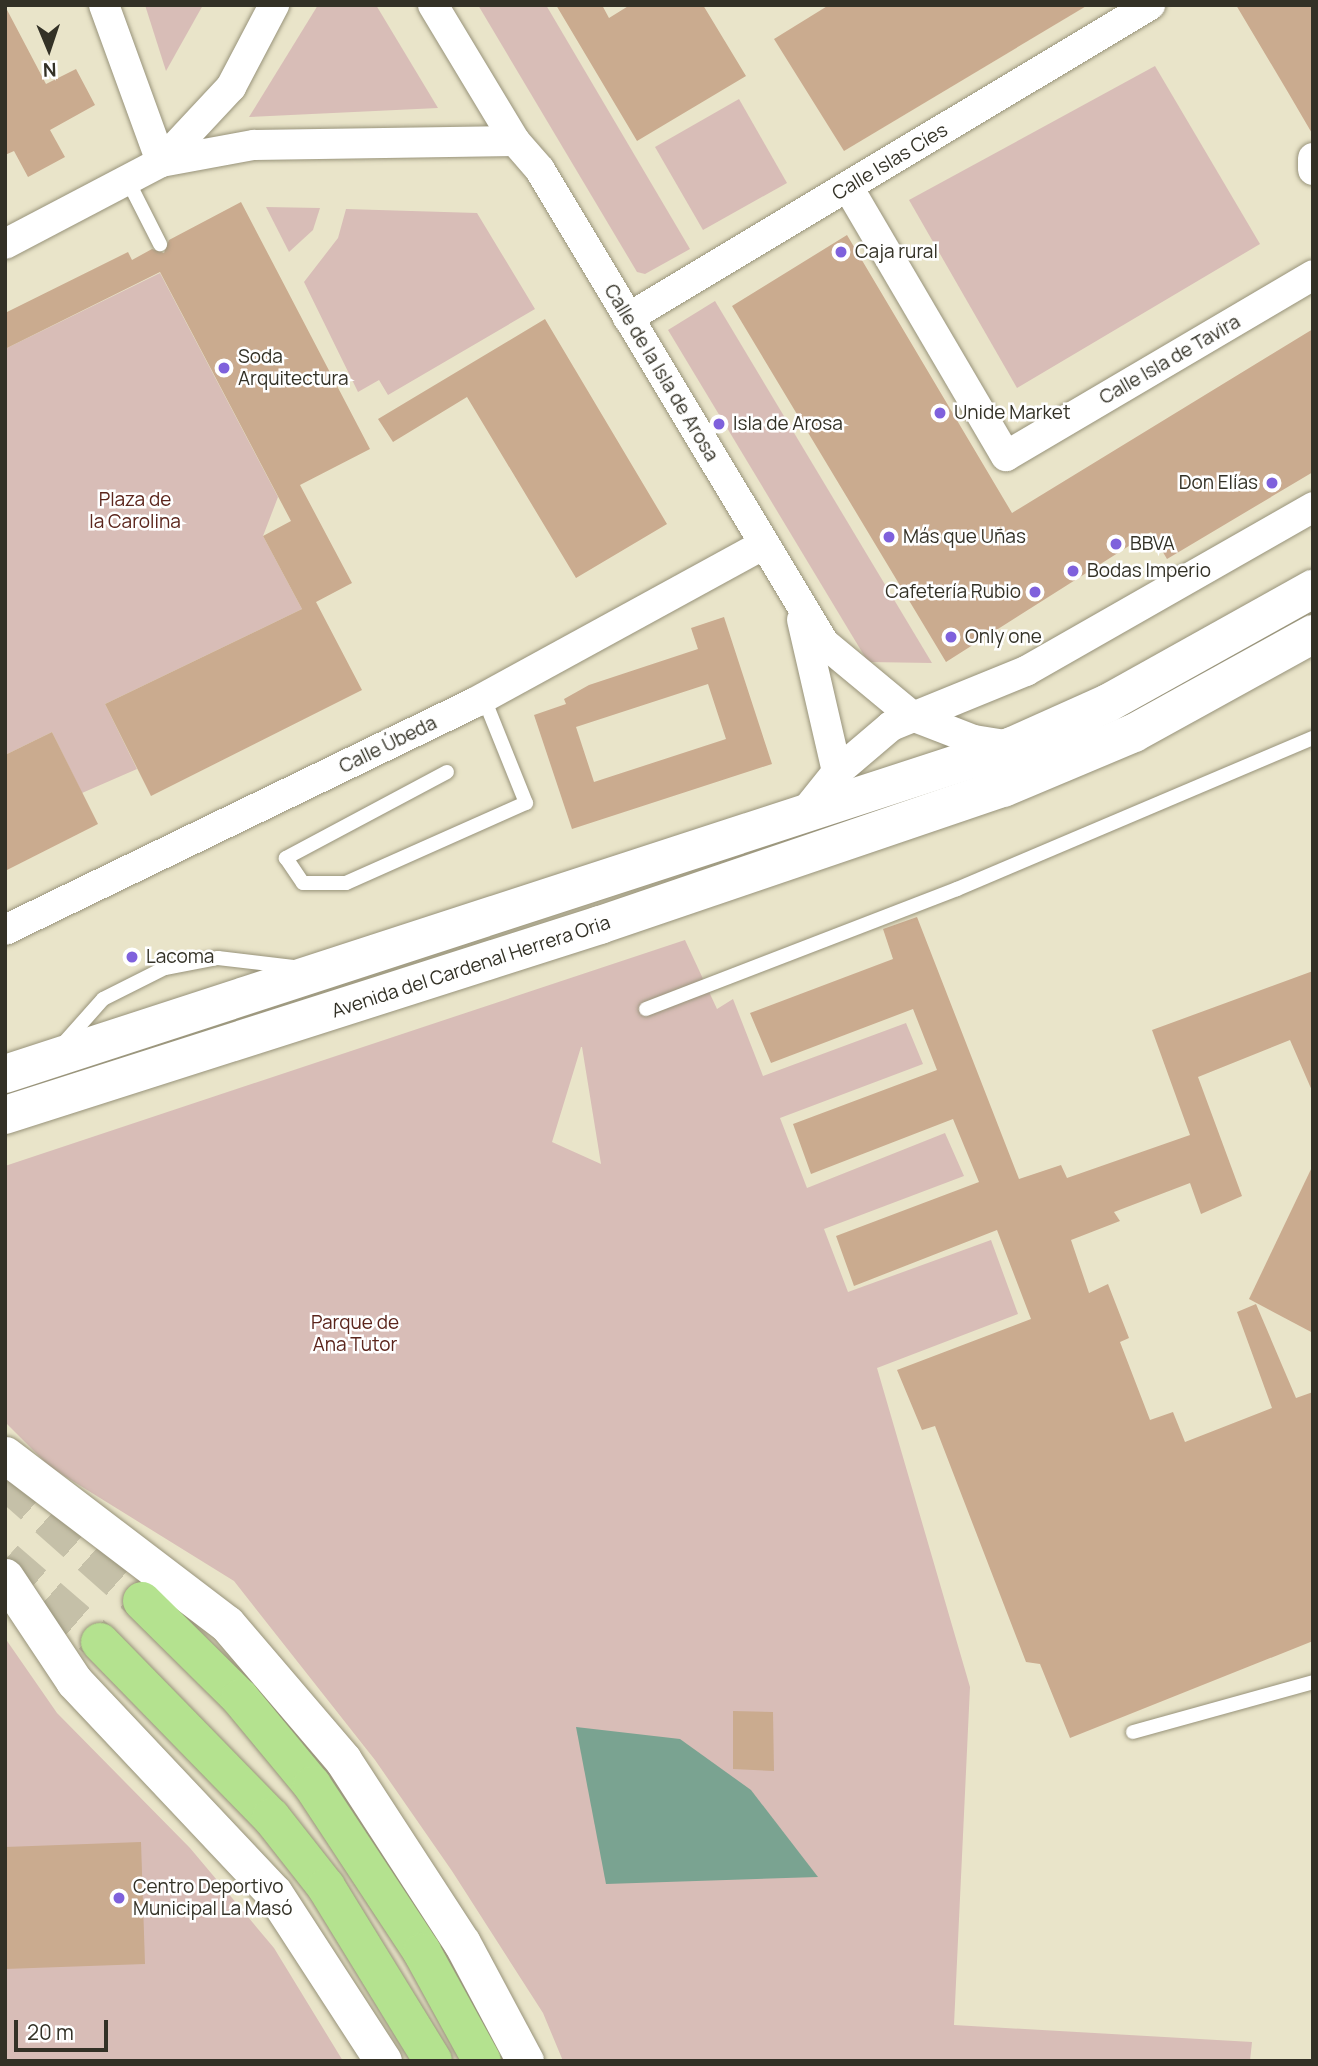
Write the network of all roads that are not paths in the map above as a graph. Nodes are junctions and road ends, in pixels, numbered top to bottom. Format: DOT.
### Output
graph roads {
  1 [pos="104,5"];
  2 [pos="274,5"];
  3 [pos="433,5"];
  4 [pos="1150,5"];
  5 [pos="515,141"];
  6 [pos="1313,159"];
  7 [pos="161,162"];
  8 [pos="1313,170"];
  9 [pos="128,181"];
  10 [pos="848,187"];
  11 [pos="5,244"];
  12 [pos="160,244"];
  13 [pos="1313,275"];
  14 [pos="628,318"];
  15 [pos="1313,507"];
  16 [pos="763,545"];
  17 [pos="1313,589"];
  18 [pos="800,609"];
  19 [pos="1313,634"];
  20 [pos="483,696"];
  21 [pos="885,699"];
  22 [pos="950,700"];
  23 [pos="912,716"];
  24 [pos="1313,737"];
  25 [pos="1012,746"];
  26 [pos="447,772"];
  27 [pos="837,772"];
  28 [pos="874,794"];
  29 [pos="936,813"];
  30 [pos="800,818"];
  31 [pos="5,930"];
  32 [pos="345,966"];
  33 [pos="646,1009"];
  34 [pos="45,1062"];
  35 [pos="5,1074"];
  36 [pos="5,1115"];
  37 [pos="5,1455"];
  38 [pos="5,1577"];
  39 [pos="142,1601"];
  40 [pos="100,1642"];
  41 [pos="1313,1682"];
  42 [pos="1133,1732"];
  43 [pos="383,2061"];
  44 [pos="433,2061"];
  45 [pos="482,2061"];
  46 [pos="525,2061"];
  1 -- 7 [label="street"];
  2 -- 7 [label="street"];
  3 -- 5 [label="street, Calle de la Isla de Arosa"];
  4 -- 10 [label="street, Calle Islas Cíes"];
  5 -- 7 [label="street"];
  5 -- 14 [label="street, Calle de la Isla de Arosa"];
  6 -- 8 [label="street"];
  7 -- 9 [label="street"];
  9 -- 11 [label="street"];
  9 -- 12 [label="lane"];
  10 -- 13 [label="street, Calle Isla de Tavira"];
  10 -- 14 [label="street, Calle Islas Cíes"];
  14 -- 16 [label="street, Calle de la Isla de Arosa"];
  15 -- 22 [label="street"];
  16 -- 18 [label="street, Calle de la Isla de Arosa"];
  16 -- 20 [label="street, Calle Úbeda"];
  17 -- 25 [label="main road, Avenida del Cardenal Herrera Oria"];
  18 -- 21 [label="street, Calle de la Isla de Arosa"];
  18 -- 27 [label="street, Calle de la Isla de Arosa"];
  19 -- 29 [label="main road, Avenida del Cardenal Herrera Oria"];
  20 -- 26 [label="lane"];
  20 -- 31 [label="street, Calle Úbeda"];
  21 -- 22 [label="street"];
  21 -- 23 [label="street, Calle de la Isla de Arosa"];
  22 -- 23 [label="street"];
  23 -- 25 [label="street"];
  23 -- 27 [label="street"];
  24 -- 33 [label="lane"];
  25 -- 28 [label="main road, Avenida del Cardenal Herrera Oria"];
  27 -- 28 [label="street"];
  27 -- 30 [label="street"];
  28 -- 29 [label="street"];
  28 -- 30 [label="main road, Avenida del Cardenal Herrera Oria"];
  29 -- 36 [label="main road, Avenida del Cardenal Herrera Oria"];
  30 -- 32 [label="main road, Avenida del Cardenal Herrera Oria"];
  32 -- 34 [label="main road, Avenida del Cardenal Herrera Oria"];
  32 -- 34 [label="lane, Avenida del Cardenal Herrera Oria"];
  34 -- 35 [label="main road, Avenida del Cardenal Herrera Oria"];
  37 -- 46 [label="street"];
  38 -- 43 [label="street"];
  39 -- 45 [label="highway"];
  40 -- 44 [label="highway"];
  41 -- 42 [label="lane"];
}
